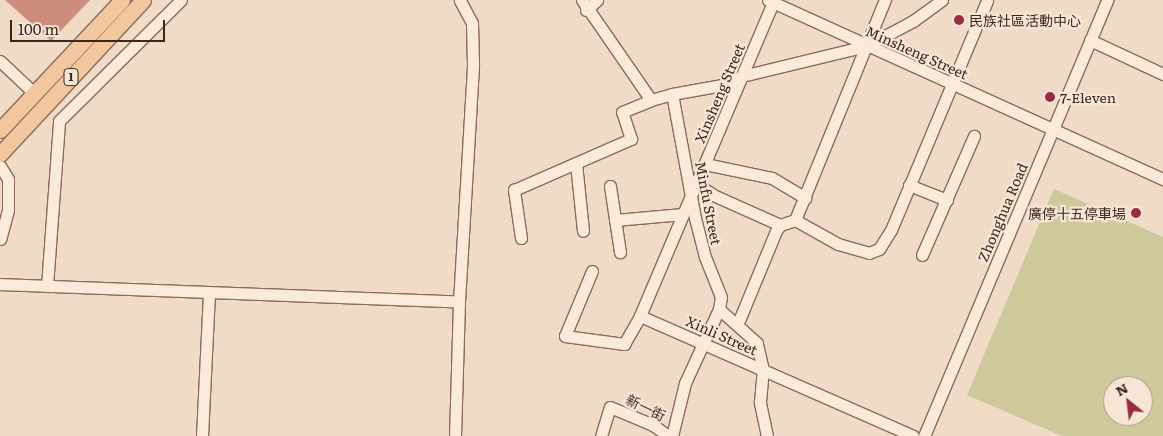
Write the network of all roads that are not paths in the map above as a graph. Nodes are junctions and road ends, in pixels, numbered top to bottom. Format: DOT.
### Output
graph roads {
  1 [pos="122,0"];
  2 [pos="143,0"];
  3 [pos="181,0"];
  4 [pos="460,0"];
  5 [pos="597,0"];
  6 [pos="885,0"];
  7 [pos="942,0"];
  8 [pos="987,0"];
  9 [pos="1107,0"];
  10 [pos="772,1"];
  11 [pos="584,5"];
  12 [pos="1090,40"];
  13 [pos="866,46"];
  14 [pos="0,61"];
  15 [pos="1163,74"];
  16 [pos="742,76"];
  17 [pos="951,83"];
  18 [pos="34,93"];
  19 [pos="672,94"];
  20 [pos="651,100"];
  21 [pos="47,102"];
  22 [pos="0,130"];
  23 [pos="1053,132"];
  24 [pos="974,136"];
  25 [pos="0,154"];
  26 [pos="576,163"];
  27 [pos="705,164"];
  28 [pos="0,166"];
  29 [pos="1163,179"];
  30 [pos="909,185"];
  31 [pos="610,186"];
  32 [pos="692,186"];
  33 [pos="805,198"];
  34 [pos="947,200"];
  35 [pos="683,214"];
  36 [pos="614,220"];
  37 [pos="796,220"];
  38 [pos="780,225"];
  39 [pos="583,231"];
  40 [pos="522,238"];
  41 [pos="0,239"];
  42 [pos="620,252"];
  43 [pos="922,255"];
  44 [pos="592,271"];
  45 [pos="0,284"];
  46 [pos="47,286"];
  47 [pos="209,292"];
  48 [pos="459,302"];
  49 [pos="719,309"];
  50 [pos="640,316"];
  51 [pos="738,323"];
  52 [pos="703,344"];
  53 [pos="763,370"];
  54 [pos="202,436"];
  55 [pos="455,436"];
  56 [pos="601,436"];
  57 [pos="668,436"];
  58 [pos="672,436"];
  59 [pos="767,436"];
  60 [pos="913,436"];
  61 [pos="924,436"];
  1 -- 18 [label="main road, 1"];
  2 -- 21 [label="main road, 1"];
  3 -- 46 [label="street"];
  4 -- 48 [label="street"];
  5 -- 11 [label="street"];
  6 -- 13 [label="street"];
  7 -- 13 [label="street"];
  8 -- 17 [label="street"];
  9 -- 12 [label="street, Zhonghua Road"];
  10 -- 13 [label="street, Minsheng Street"];
  10 -- 16 [label="street, Xinsheng Street"];
  11 -- 20 [label="street"];
  12 -- 15 [label="street"];
  12 -- 23 [label="street, Zhonghua Road"];
  13 -- 16 [label="street"];
  13 -- 17 [label="street, Minsheng Street"];
  13 -- 33 [label="street"];
  14 -- 18 [label="street"];
  16 -- 19 [label="street"];
  16 -- 27 [label="street, Xinsheng Street"];
  17 -- 23 [label="street, Minsheng Street"];
  17 -- 30 [label="street"];
  18 -- 21 [label="main road"];
  18 -- 22 [label="main road, 1"];
  19 -- 20 [label="street"];
  19 -- 32 [label="street, Minfu Street"];
  20 -- 26 [label="street"];
  21 -- 25 [label="main road, 1"];
  23 -- 29 [label="street, Minsheng Street"];
  23 -- 61 [label="street, Zhonghua Road"];
  24 -- 34 [label="street"];
  26 -- 39 [label="street"];
  26 -- 40 [label="street"];
  27 -- 32 [label="street, Xinsheng Street"];
  27 -- 33 [label="street"];
  28 -- 41 [label="street"];
  30 -- 34 [label="street"];
  30 -- 37 [label="street"];
  31 -- 36 [label="street"];
  32 -- 35 [label="street"];
  32 -- 38 [label="street"];
  32 -- 49 [label="street, Minfu Street"];
  33 -- 37 [label="street"];
  34 -- 43 [label="street"];
  35 -- 36 [label="street"];
  35 -- 50 [label="street"];
  36 -- 42 [label="street"];
  37 -- 38 [label="street"];
  38 -- 51 [label="street"];
  44 -- 50 [label="street"];
  45 -- 46 [label="street"];
  46 -- 47 [label="street"];
  47 -- 48 [label="street"];
  47 -- 54 [label="street"];
  48 -- 55 [label="street"];
  49 -- 51 [label="street"];
  49 -- 52 [label="street"];
  50 -- 52 [label="street, Xinli Street"];
  51 -- 53 [label="street"];
  52 -- 53 [label="street, Xinli Street"];
  52 -- 58 [label="street"];
  53 -- 59 [label="street"];
  53 -- 60 [label="street, Xinli Street"];
  56 -- 57 [label="street, 新一街"];
}
